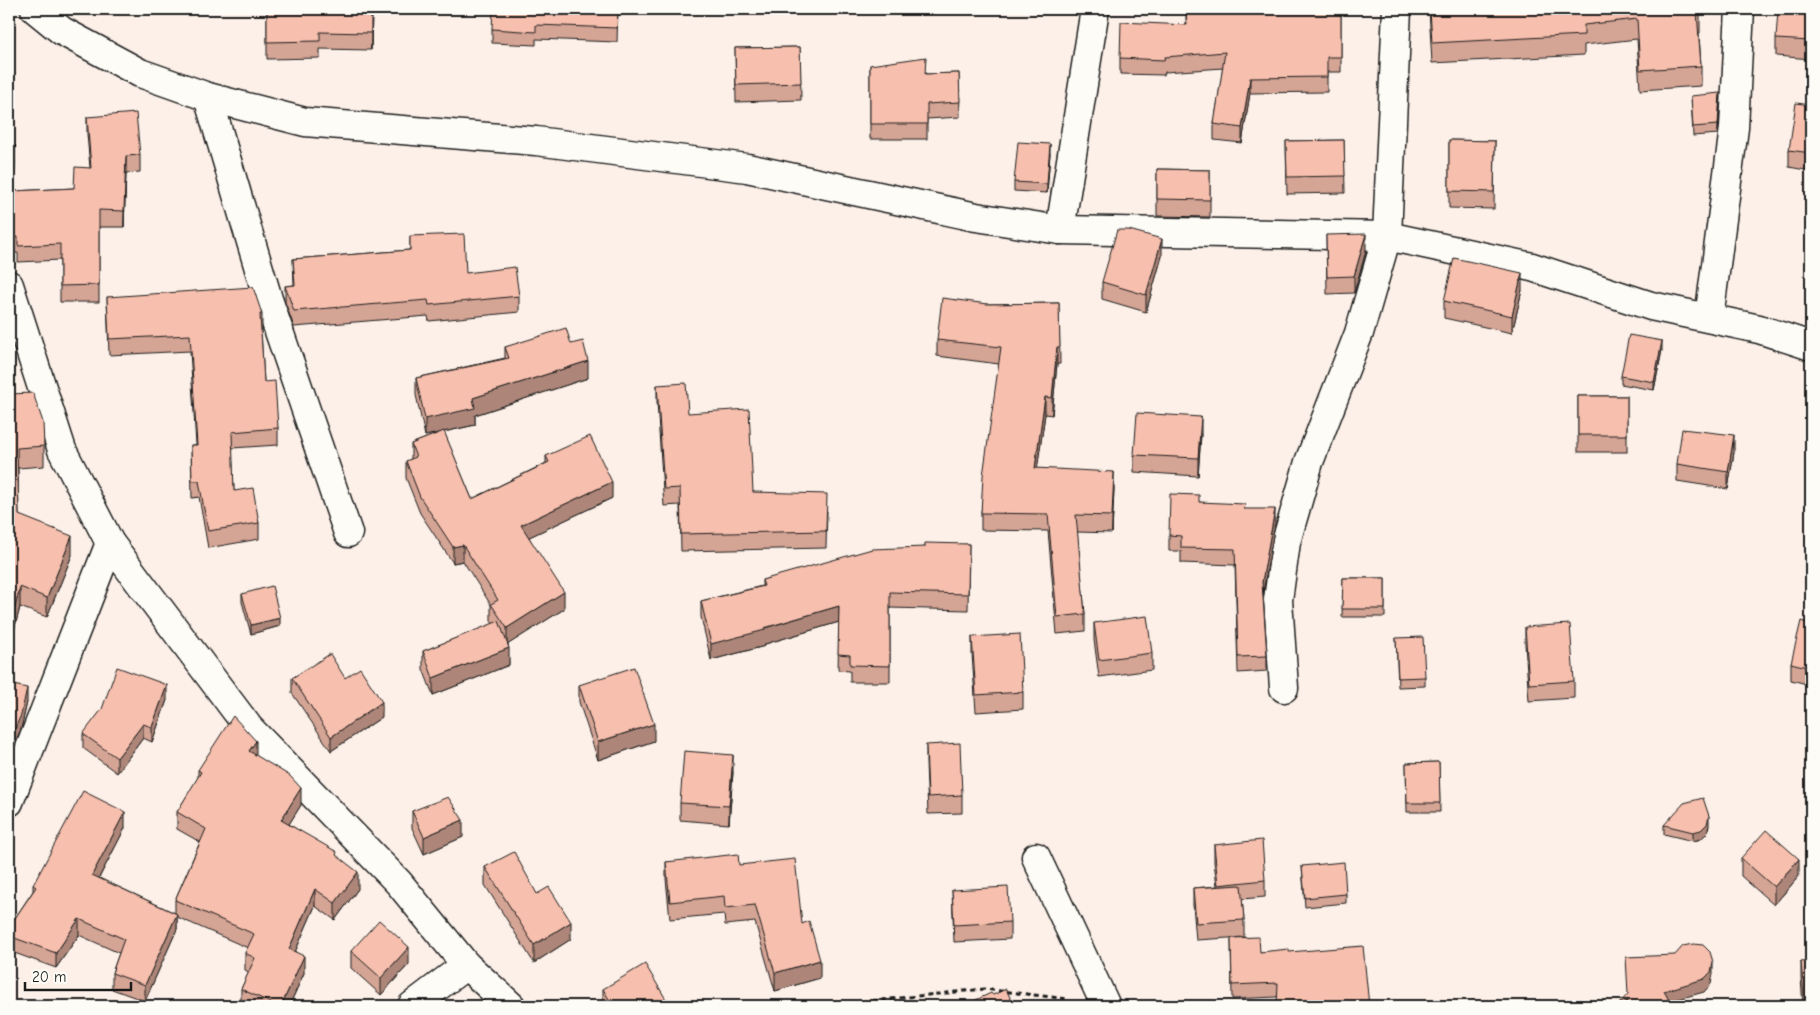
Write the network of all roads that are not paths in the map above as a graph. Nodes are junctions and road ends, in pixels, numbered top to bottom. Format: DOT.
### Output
graph roads {
  1 [pos="35,9"];
  2 [pos="1095,9"];
  3 [pos="1397,9"];
  4 [pos="1740,9"];
  5 [pos="208,97"];
  6 [pos="1060,230"];
  7 [pos="1387,236"];
  8 [pos="9,285"];
  9 [pos="1709,318"];
  10 [pos="1811,346"];
  11 [pos="348,533"];
  12 [pos="110,543"];
  13 [pos="1284,688"];
  14 [pos="9,802"];
  15 [pos="1036,857"];
  16 [pos="466,965"];
  17 [pos="1105,1004"];
  18 [pos="412,1006"];
  19 [pos="511,1006"];
  1 -- 5 [label="street"];
  2 -- 6 [label="street"];
  3 -- 7 [label="street"];
  4 -- 9 [label="street"];
  5 -- 6 [label="street"];
  5 -- 11 [label="street"];
  6 -- 7 [label="street"];
  7 -- 9 [label="street"];
  7 -- 13 [label="street"];
  8 -- 12 [label="street"];
  9 -- 10 [label="street"];
  12 -- 14 [label="street"];
  12 -- 16 [label="street"];
  15 -- 17 [label="street"];
  16 -- 18 [label="street"];
  16 -- 19 [label="street"];
}
